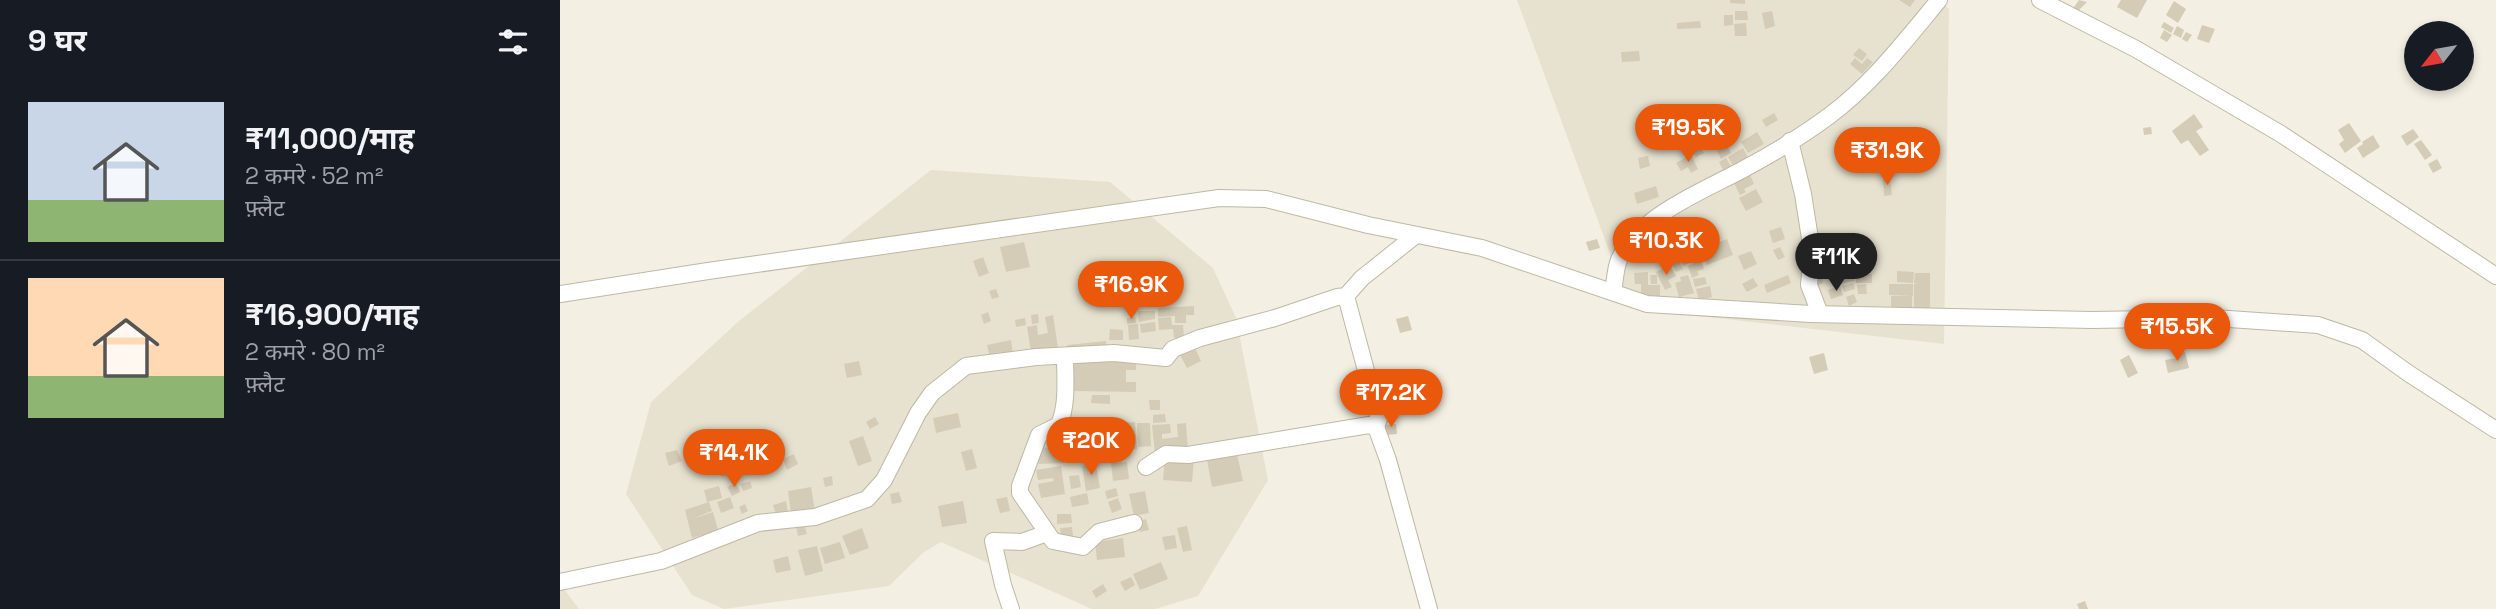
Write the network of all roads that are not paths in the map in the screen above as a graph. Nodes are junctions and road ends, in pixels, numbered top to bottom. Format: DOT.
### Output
graph roads {
  1 [pos="1939,0"];
  2 [pos="2040,0"];
  3 [pos="1790,141"];
  4 [pos="1416,235"];
  5 [pos="2496,276"];
  6 [pos="1613,292"];
  7 [pos="560,294"];
  8 [pos="1346,296"];
  9 [pos="1820,314"];
  10 [pos="1065,357"];
  11 [pos="1376,427"];
  12 [pos="2496,430"];
  13 [pos="1146,467"];
  14 [pos="1134,523"];
  15 [pos="1047,533"];
  16 [pos="560,582"];
  17 [pos="1011,609"];
  18 [pos="1429,609"];
  1 -- 3 [label="street"];
  2 -- 5 [label="street"];
  3 -- 6 [label="street"];
  3 -- 9 [label="street"];
  4 -- 6 [label="street"];
  4 -- 7 [label="street"];
  4 -- 8 [label="street"];
  6 -- 9 [label="street"];
  8 -- 10 [label="street"];
  8 -- 11 [label="street"];
  9 -- 12 [label="street"];
  10 -- 15 [label="street"];
  10 -- 16 [label="street"];
  11 -- 13 [label="street"];
  11 -- 18 [label="street"];
  14 -- 15 [label="street"];
  15 -- 17 [label="street"];
}
